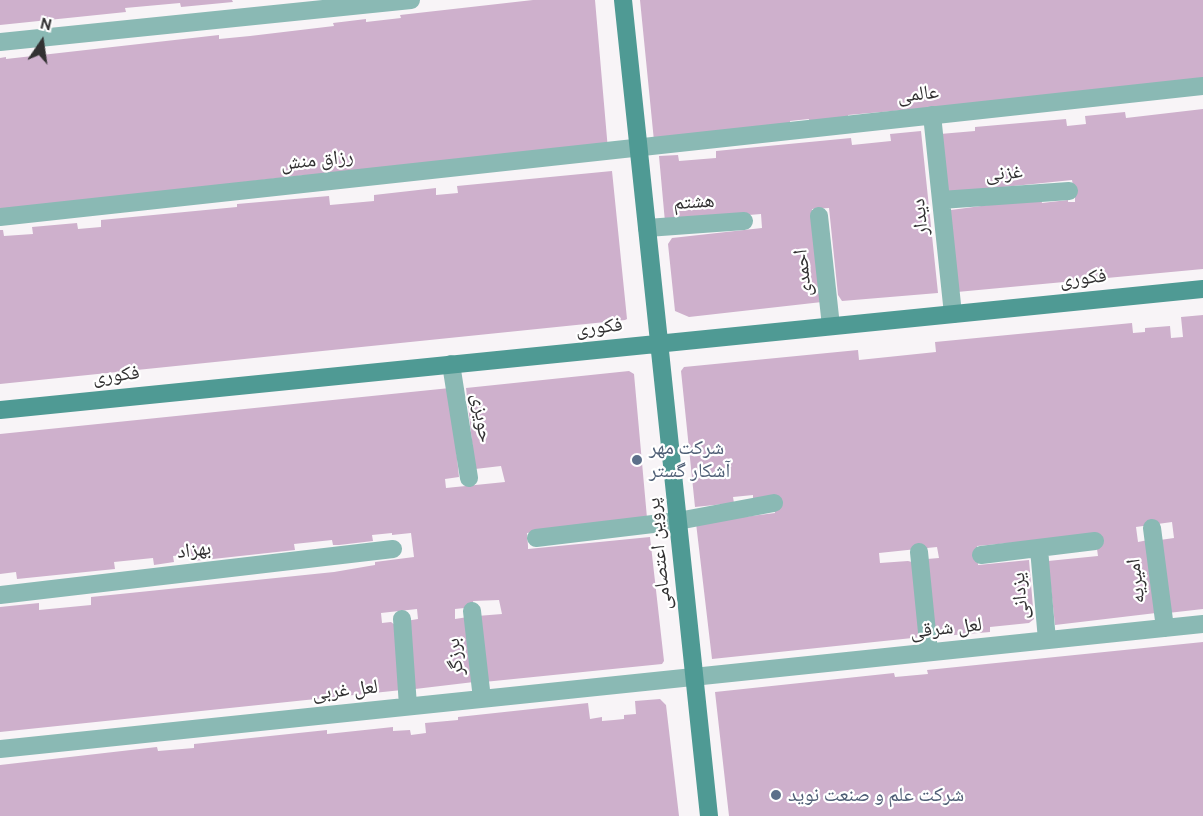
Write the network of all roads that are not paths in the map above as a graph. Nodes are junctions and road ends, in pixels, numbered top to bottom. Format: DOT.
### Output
graph roads {
  1 [pos="411,0"];
  2 [pos="623,0"];
  3 [pos="0,42"];
  4 [pos="1203,86"];
  5 [pos="932,115"];
  6 [pos="639,147"];
  7 [pos="1069,191"];
  8 [pos="941,200"];
  9 [pos="819,216"];
  10 [pos="0,217"];
  11 [pos="744,221"];
  12 [pos="647,228"];
  13 [pos="1203,289"];
  14 [pos="954,314"];
  15 [pos="831,326"];
  16 [pos="659,343"];
  17 [pos="451,364"];
  18 [pos="0,410"];
  19 [pos="469,478"];
  20 [pos="774,503"];
  21 [pos="678,521"];
  22 [pos="1152,528"];
  23 [pos="537,538"];
  24 [pos="1095,541"];
  25 [pos="393,549"];
  26 [pos="1039,549"];
  27 [pos="918,552"];
  28 [pos="981,555"];
  29 [pos="0,595"];
  30 [pos="472,610"];
  31 [pos="402,619"];
  32 [pos="1203,624"];
  33 [pos="1164,628"];
  34 [pos="1047,640"];
  35 [pos="929,652"];
  36 [pos="694,677"];
  37 [pos="482,699"];
  38 [pos="408,706"];
  39 [pos="0,749"];
  40 [pos="709,816"];
  1 -- 3 [label="street"];
  2 -- 6 [label="street, پروین اعتصامی"];
  4 -- 5 [label="street, عالمی"];
  5 -- 6 [label="street, عالمی"];
  5 -- 8 [label="street, دیدار"];
  6 -- 10 [label="street, رزاق منش"];
  6 -- 12 [label="street, پروین اعتصامی"];
  7 -- 8 [label="street, غزنی"];
  8 -- 14 [label="street, دیدار"];
  9 -- 15 [label="street, احمدی"];
  11 -- 12 [label="street, هشتم"];
  12 -- 16 [label="street, پروین اعتصامی"];
  13 -- 14 [label="street, فکوری"];
  14 -- 15 [label="street, فکوری"];
  15 -- 16 [label="street, فکوری"];
  16 -- 17 [label="street, فکوری"];
  16 -- 21 [label="street, پروین اعتصامی"];
  17 -- 18 [label="street, فکوری"];
  17 -- 19 [label="street, حویزی"];
  20 -- 21 [label="street"];
  21 -- 23 [label="street"];
  21 -- 36 [label="street, پروین اعتصامی"];
  22 -- 33 [label="street, امیریه"];
  24 -- 26 [label="street"];
  25 -- 29 [label="street, بهزاد"];
  26 -- 28 [label="street"];
  26 -- 34 [label="street, یزدانی"];
  27 -- 35 [label="street"];
  30 -- 37 [label="street, برزگر"];
  31 -- 38 [label="street"];
  32 -- 33 [label="street, لعل شرقی"];
  33 -- 34 [label="street, لعل شرقی"];
  34 -- 35 [label="street, لعل شرقی"];
  35 -- 36 [label="street, لعل شرقی"];
  36 -- 37 [label="street, لعل غربی"];
  36 -- 40 [label="street, پروین اعتصامی"];
  37 -- 38 [label="street, لعل غربی"];
  38 -- 39 [label="street, لعل غربی"];
}
